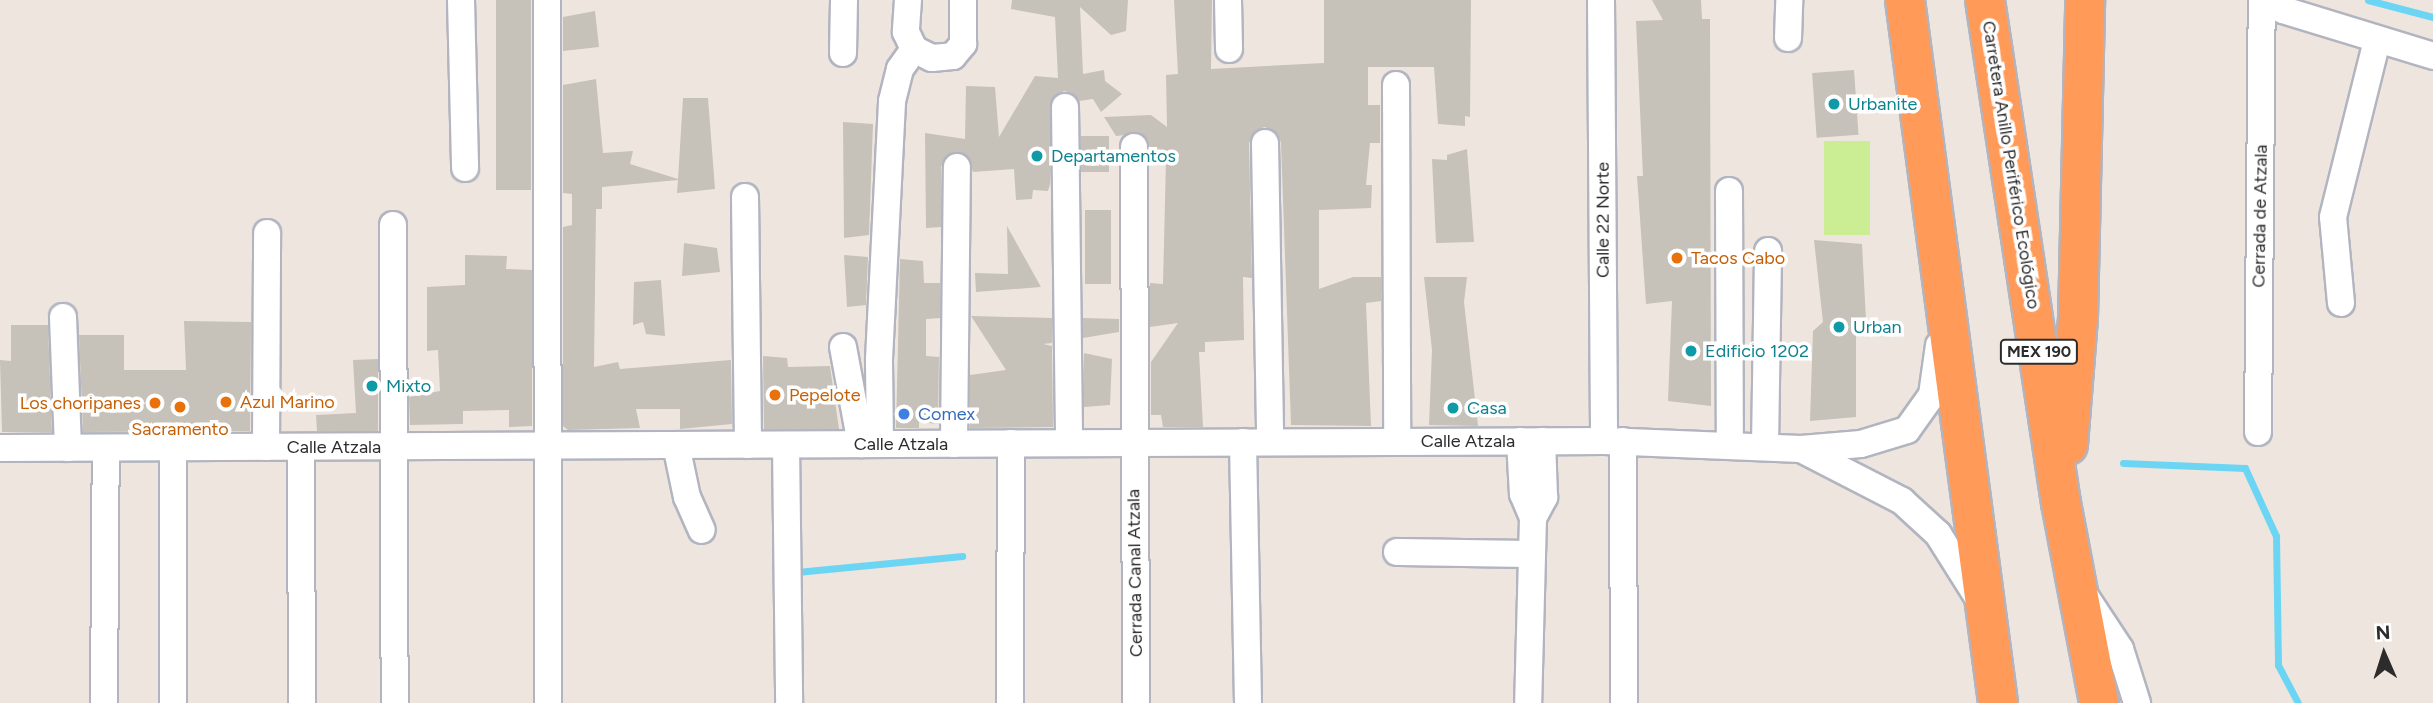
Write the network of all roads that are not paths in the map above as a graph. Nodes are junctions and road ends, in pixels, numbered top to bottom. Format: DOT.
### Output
graph roads {
  1 [pos="461,0"];
  2 [pos="547,0"];
  3 [pos="844,0"];
  4 [pos="908,0"];
  5 [pos="963,0"];
  6 [pos="1228,0"];
  7 [pos="1601,0"];
  8 [pos="1789,0"];
  9 [pos="1905,0"];
  10 [pos="1985,0"];
  11 [pos="2085,0"];
  12 [pos="2262,0"];
  13 [pos="2268,0"];
  14 [pos="1788,38"];
  15 [pos="2377,40"];
  16 [pos="1229,48"];
  17 [pos="914,49"];
  18 [pos="844,53"];
  19 [pos="2433,56"];
  20 [pos="1396,85"];
  21 [pos="1065,107"];
  22 [pos="1265,143"];
  23 [pos="1134,147"];
  24 [pos="957,167"];
  25 [pos="465,168"];
  26 [pos="1729,191"];
  27 [pos="745,197"];
  28 [pos="393,225"];
  29 [pos="267,233"];
  30 [pos="1768,251"];
  31 [pos="1944,298"];
  32 [pos="2341,303"];
  33 [pos="64,317"];
  34 [pos="843,347"];
  35 [pos="2258,432"];
  36 [pos="1531,441"];
  37 [pos="1614,441"];
  38 [pos="1243,442"];
  39 [pos="1270,442"];
  40 [pos="1397,442"];
  41 [pos="1011,443"];
  42 [pos="1069,443"];
  43 [pos="1133,443"];
  44 [pos="786,444"];
  45 [pos="871,444"];
  46 [pos="954,444"];
  47 [pos="676,445"];
  48 [pos="748,445"];
  49 [pos="396,446"];
  50 [pos="550,446"];
  51 [pos="1730,446"];
  52 [pos="173,447"];
  53 [pos="266,447"];
  54 [pos="301,447"];
  55 [pos="1765,447"];
  56 [pos="0,448"];
  57 [pos="68,448"];
  58 [pos="106,448"];
  59 [pos="1801,449"];
  60 [pos="2061,503"];
  61 [pos="702,530"];
  62 [pos="1398,552"];
  63 [pos="1531,554"];
  64 [pos="2077,584"];
  65 [pos="1987,615"];
  66 [pos="104,703"];
  67 [pos="173,703"];
  68 [pos="302,703"];
  69 [pos="395,703"];
  70 [pos="548,703"];
  71 [pos="789,703"];
  72 [pos="1010,703"];
  73 [pos="1136,703"];
  74 [pos="1248,703"];
  75 [pos="1528,703"];
  76 [pos="1624,703"];
  77 [pos="1998,703"];
  78 [pos="2099,703"];
  79 [pos="2137,703"];
  1 -- 25 [label="street"];
  2 -- 50 [label="street"];
  3 -- 18 [label="street"];
  4 -- 17 [label="street"];
  5 -- 17 [label="street"];
  6 -- 16 [label="street"];
  7 -- 37 [label="street, Calle 22 Norte"];
  8 -- 14 [label="street"];
  9 -- 31 [label="highway"];
  10 -- 60 [label="highway, Carretera Anillo Periférico Ecológico / MEX 190"];
  11 -- 60 [label="highway"];
  12 -- 35 [label="street, Cerrada de Atzala"];
  13 -- 15 [label="street"];
  15 -- 19 [label="street"];
  15 -- 32 [label="street"];
  17 -- 45 [label="street"];
  20 -- 40 [label="street"];
  21 -- 42 [label="street"];
  22 -- 39 [label="street"];
  23 -- 43 [label="street, Cerrada Canal Atzala"];
  24 -- 46 [label="street"];
  26 -- 51 [label="street"];
  27 -- 48 [label="street"];
  28 -- 49 [label="street"];
  29 -- 53 [label="street"];
  30 -- 55 [label="street"];
  31 -- 59 [label="street, Calle Atzala"];
  31 -- 65 [label="highway"];
  33 -- 57 [label="street"];
  34 -- 45 [label="street"];
  36 -- 37 [label="street, Calle Atzala"];
  36 -- 40 [label="street, Calle Atzala"];
  36 -- 63 [label="street"];
  37 -- 51 [label="street, Calle Atzala"];
  37 -- 76 [label="street, Calle 22 Norte"];
  38 -- 39 [label="street, Calle Atzala"];
  38 -- 43 [label="street, Calle Atzala"];
  38 -- 74 [label="street"];
  39 -- 40 [label="street, Calle Atzala"];
  41 -- 42 [label="street, Calle Atzala"];
  41 -- 46 [label="street, Calle Atzala"];
  41 -- 72 [label="street"];
  42 -- 43 [label="street, Calle Atzala"];
  43 -- 73 [label="street, Cerrada Canal Atzala"];
  44 -- 45 [label="street, Calle Atzala"];
  44 -- 48 [label="street, Calle Atzala"];
  44 -- 71 [label="street"];
  45 -- 46 [label="street, Calle Atzala"];
  47 -- 48 [label="street, Calle Atzala"];
  47 -- 50 [label="street, Calle Atzala"];
  47 -- 61 [label="street"];
  49 -- 50 [label="street, Calle Atzala"];
  49 -- 54 [label="street, Calle Atzala"];
  49 -- 69 [label="street"];
  50 -- 70 [label="street"];
  51 -- 55 [label="street, Calle Atzala"];
  52 -- 53 [label="street, Calle Atzala"];
  52 -- 58 [label="street, Calle Atzala"];
  52 -- 67 [label="street"];
  53 -- 54 [label="street, Calle Atzala"];
  54 -- 68 [label="street"];
  55 -- 59 [label="street, Calle Atzala"];
  56 -- 57 [label="street, Calle Atzala"];
  57 -- 58 [label="street, Calle Atzala"];
  58 -- 66 [label="street"];
  59 -- 65 [label="street, Calle Atzala"];
  60 -- 64 [label="highway, Carretera Anillo Periférico Ecológico / MEX 190"];
  62 -- 63 [label="street"];
  63 -- 75 [label="street"];
  64 -- 78 [label="highway, Carretera Anillo Periférico Ecológico / MEX 190"];
  64 -- 79 [label="street"];
  65 -- 77 [label="highway"];
}
